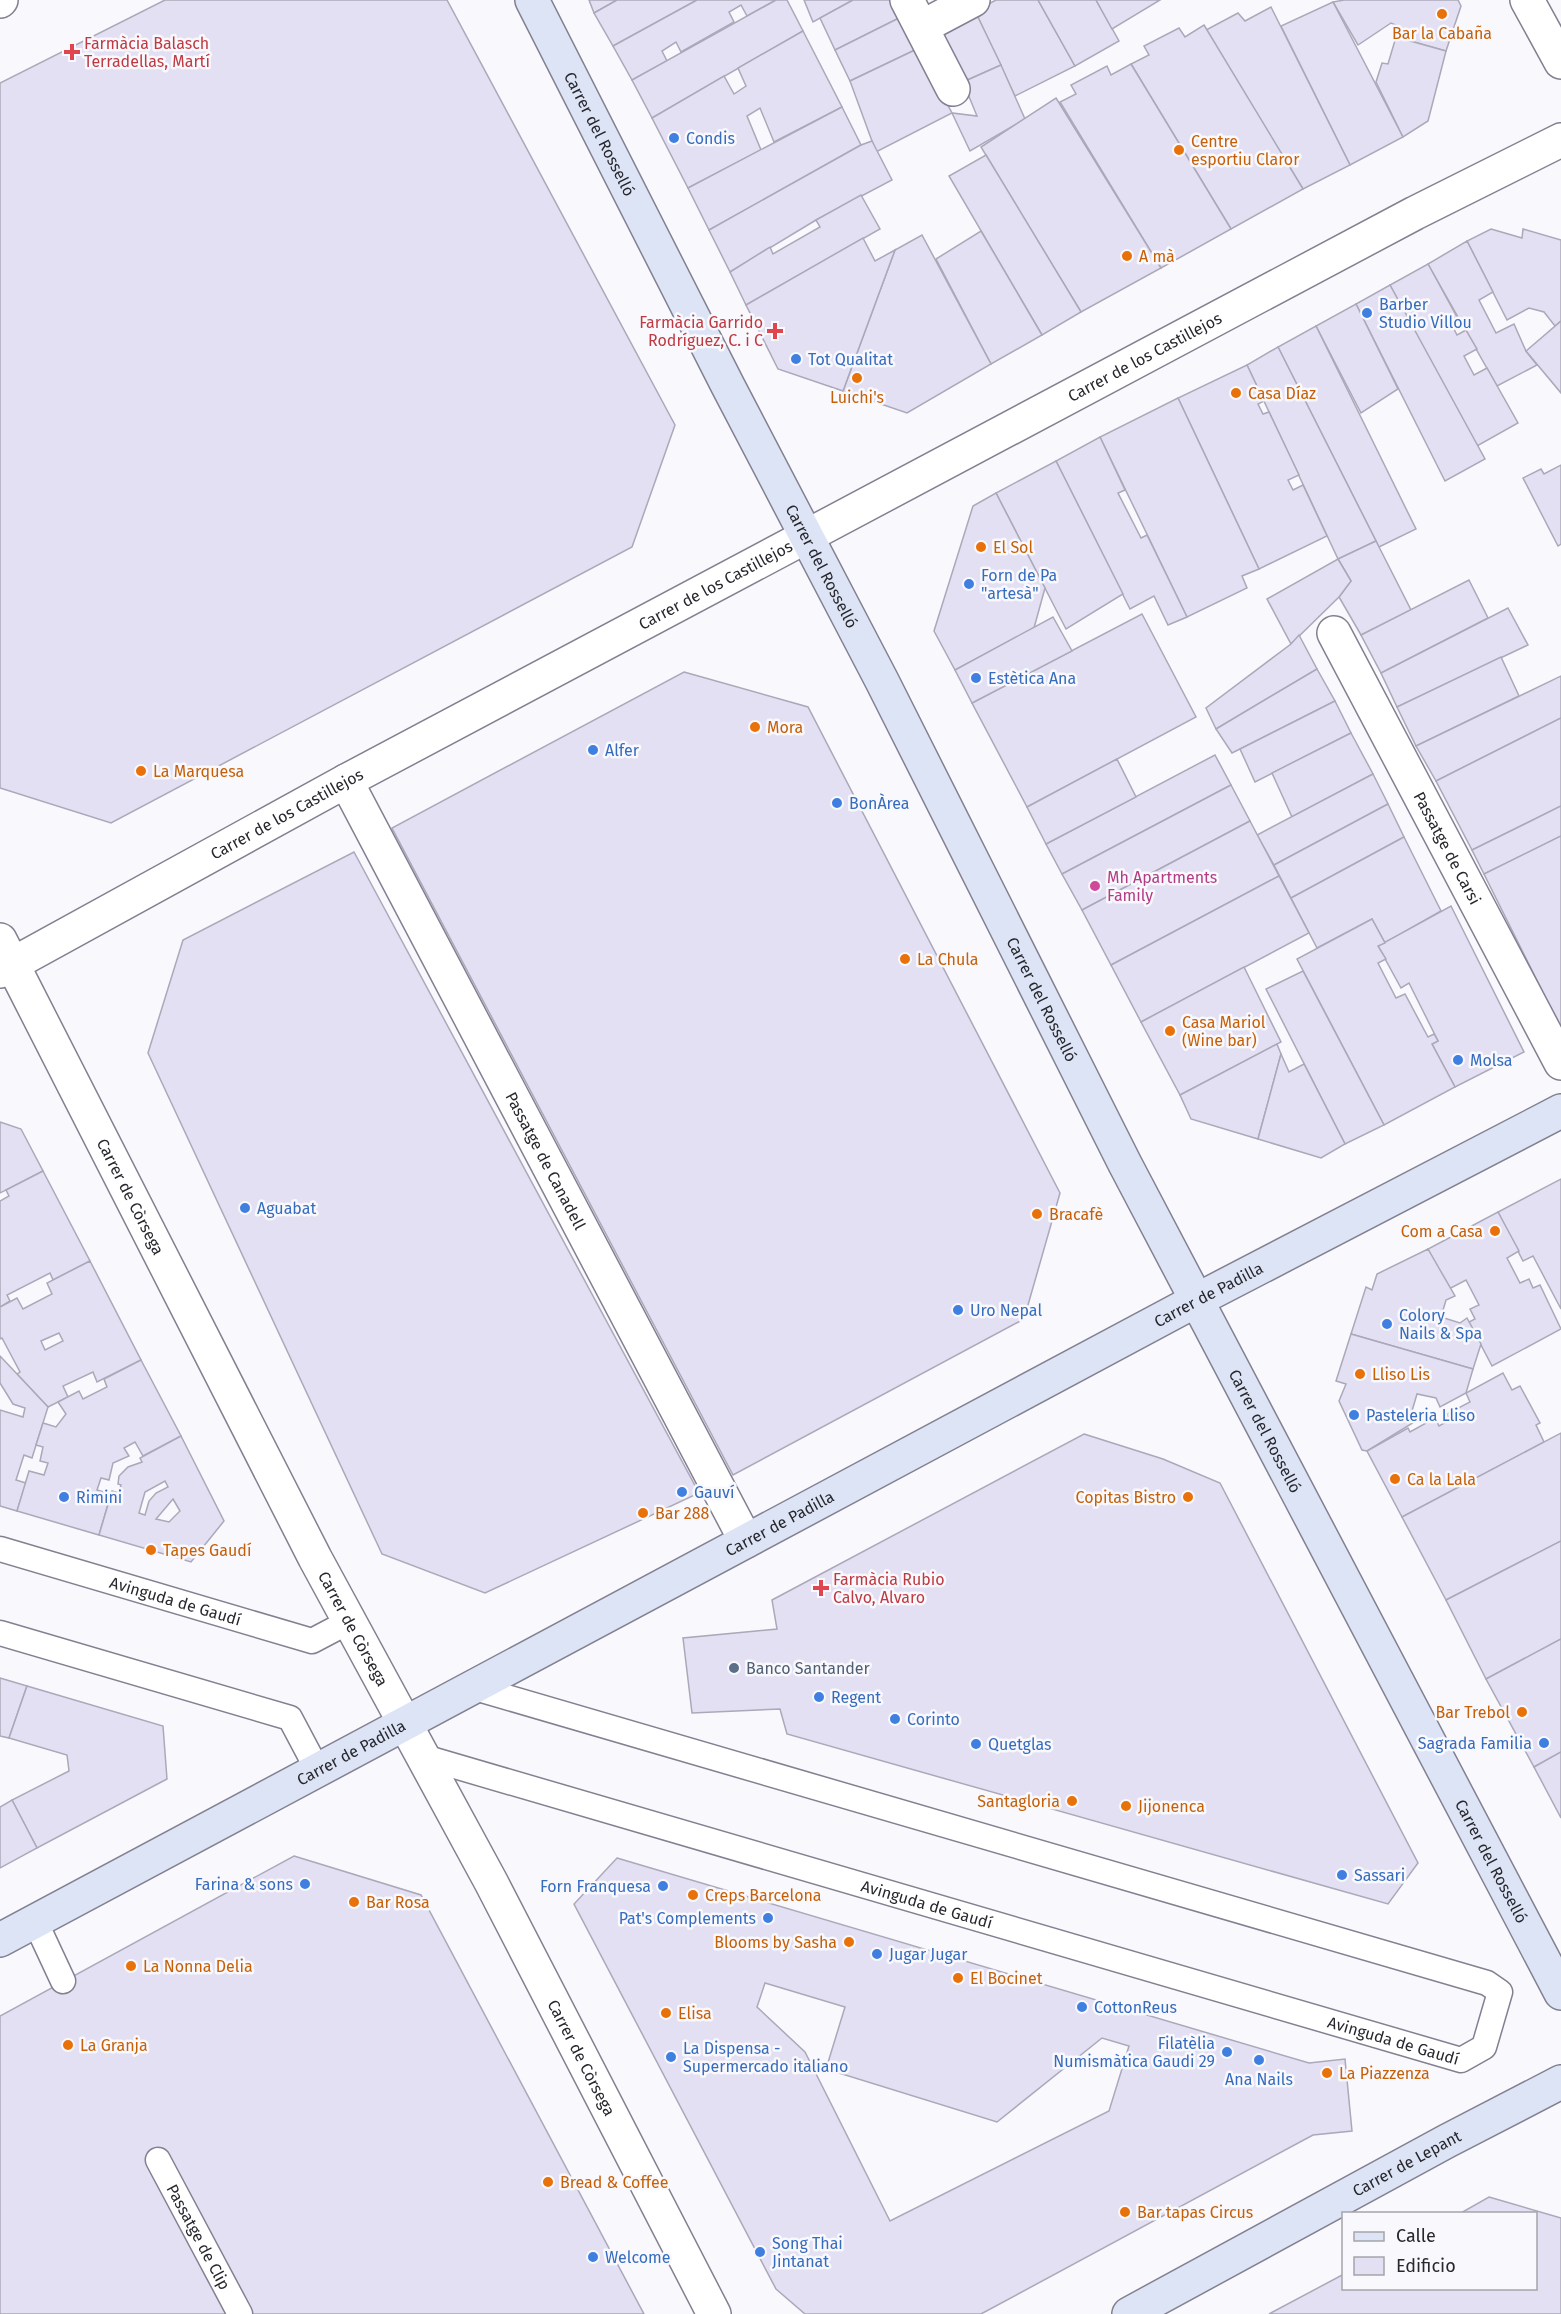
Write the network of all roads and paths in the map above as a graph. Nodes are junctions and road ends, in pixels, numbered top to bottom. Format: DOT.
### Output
graph roads {
  1 [pos="532,0"];
  2 [pos="973,0"];
  3 [pos="1527,0"];
  4 [pos="914,14"];
  5 [pos="1561,62"];
  6 [pos="953,89"];
  7 [pos="1561,140"];
  8 [pos="807,538"];
  9 [pos="1334,633"];
  10 [pos="346,781"];
  11 [pos="4,958"];
  12 [pos="1561,1063"];
  13 [pos="1561,1111"];
  14 [pos="1197,1300"];
  15 [pos="746,1541"];
  16 [pos="0,1549"];
  17 [pos="350,1621"];
  18 [pos="0,1633"];
  19 [pos="475,1688"];
  20 [pos="405,1723"];
  21 [pos="424,1757"];
  22 [pos="317,1769"];
  23 [pos="35,1921"];
  24 [pos="0,1940"];
  25 [pos="63,1981"];
  26 [pos="1561,1993"];
  27 [pos="1561,2082"];
  28 [pos="158,2160"];
  29 [pos="240,2314"];
  30 [pos="714,2314"];
  31 [pos="1129,2314"];
  1 -- 8 [label="main road, Carrer del Rosselló"];
  2 -- 4 [label="street"];
  3 -- 5 [label="street"];
  4 -- 6 [label="street"];
  7 -- 8 [label="street, Carrer de los Castillejos"];
  8 -- 10 [label="street, Carrer de los Castillejos"];
  8 -- 14 [label="main road, Carrer del Rosselló"];
  9 -- 12 [label="street, Passatge de Carsi"];
  10 -- 11 [label="street, Carrer de los Castillejos"];
  10 -- 15 [label="street, Passatge de Canadell"];
  11 -- 17 [label="street, Carrer de Còrsega"];
  13 -- 14 [label="main road, Carrer de Padilla"];
  14 -- 15 [label="main road, Carrer de Padilla"];
  14 -- 26 [label="main road, Carrer del Rosselló"];
  15 -- 19 [label="main road, Carrer de Padilla"];
  16 -- 17 [label="lane, Avinguda de Gaudí"];
  17 -- 20 [label="street, Carrer de Còrsega"];
  18 -- 22 [label="lane"];
  19 -- 20 [label="main road, Carrer de Padilla"];
  19 -- 21 [label="lane, Avinguda de Gaudí"];
  20 -- 21 [label="street, Carrer de Còrsega"];
  20 -- 22 [label="main road, Carrer de Padilla"];
  21 -- 30 [label="street, Carrer de Còrsega"];
  22 -- 23 [label="main road, Carrer de Padilla"];
  23 -- 24 [label="main road, Carrer de Padilla"];
  23 -- 25 [label="lane"];
  27 -- 31 [label="main road, Carrer de Lepant"];
  28 -- 29 [label="lane, Passatge de Clip"];
}
